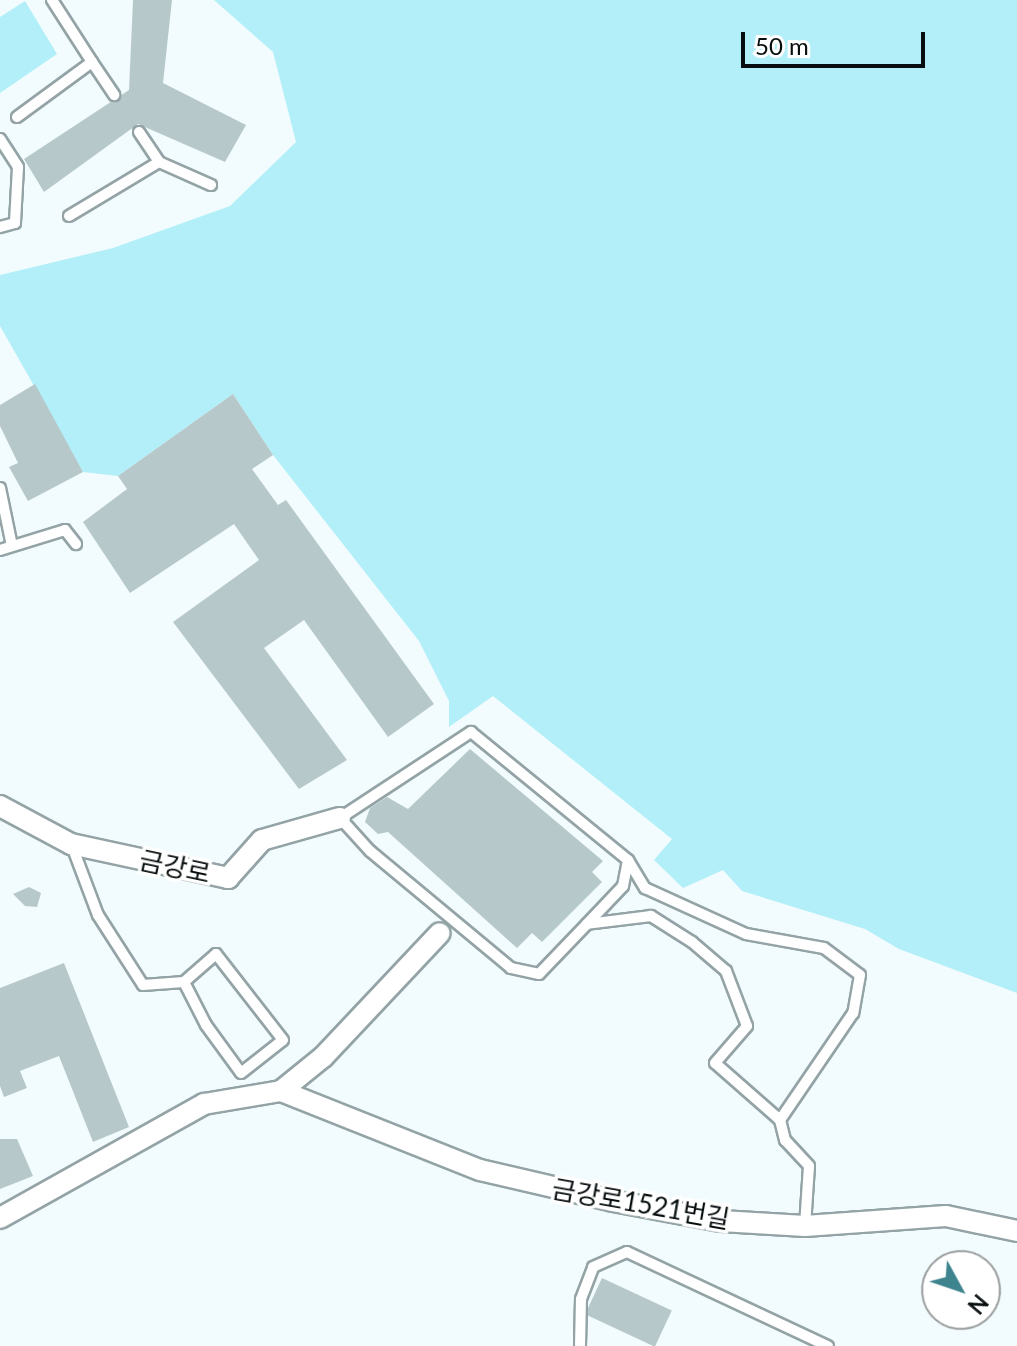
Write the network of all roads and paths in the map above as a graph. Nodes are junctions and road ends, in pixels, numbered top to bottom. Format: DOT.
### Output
graph roads {
  1 [pos="52,0"];
  2 [pos="92,62"];
  3 [pos="114,95"];
  4 [pos="17,117"];
  5 [pos="139,132"];
  6 [pos="0,139"];
  7 [pos="159,162"];
  8 [pos="211,185"];
  9 [pos="69,216"];
  10 [pos="0,227"];
  11 [pos="0,488"];
  12 [pos="76,544"];
  13 [pos="12,546"];
  14 [pos="0,550"];
  15 [pos="0,806"];
  16 [pos="340,818"];
  17 [pos="71,844"];
  18 [pos="628,860"];
  19 [pos="587,924"];
  20 [pos="440,933"];
  21 [pos="184,982"];
  22 [pos="281,1091"];
  23 [pos="780,1120"];
  24 [pos="0,1218"];
  25 [pos="805,1226"];
  26 [pos="1017,1231"];
  27 [pos="580,1346"];
  28 [pos="828,1346"];
  1 -- 2 [label="lane"];
  2 -- 3 [label="lane"];
  2 -- 4 [label="lane"];
  5 -- 7 [label="lane"];
  6 -- 10 [label="lane"];
  7 -- 8 [label="lane"];
  7 -- 9 [label="lane"];
  11 -- 13 [label="lane"];
  12 -- 13 [label="lane"];
  13 -- 14 [label="lane"];
  15 -- 17 [label="street, 금강로"];
  16 -- 17 [label="street, 금강로"];
  16 -- 18 [label="lane"];
  16 -- 19 [label="lane"];
  17 -- 21 [label="lane"];
  18 -- 19 [label="lane"];
  18 -- 23 [label="lane"];
  19 -- 23 [label="lane"];
  20 -- 22 [label="street"];
  21 -- 21 [label="lane"];
  22 -- 24 [label="street"];
  22 -- 25 [label="street, 금강로1521번길"];
  23 -- 25 [label="lane"];
  25 -- 26 [label="street, 금강로1521번길"];
  27 -- 28 [label="lane"];
}
